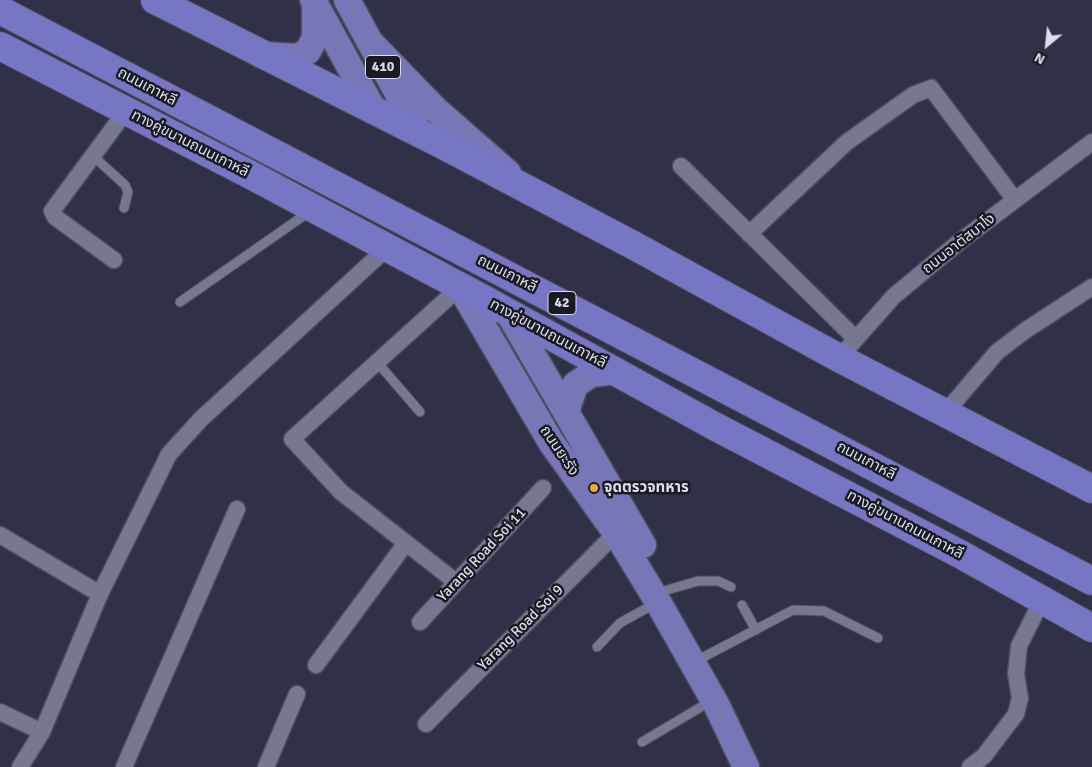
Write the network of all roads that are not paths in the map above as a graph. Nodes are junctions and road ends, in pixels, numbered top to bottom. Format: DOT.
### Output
graph roads {
  1 [pos="154,0"];
  2 [pos="347,0"];
  3 [pos="314,1"];
  4 [pos="0,10"];
  5 [pos="369,41"];
  6 [pos="0,46"];
  7 [pos="259,54"];
  8 [pos="126,111"];
  9 [pos="374,111"];
  10 [pos="420,134"];
  11 [pos="1092,142"];
  12 [pos="92,155"];
  13 [pos="681,166"];
  14 [pos="528,190"];
  15 [pos="1015,200"];
  16 [pos="124,208"];
  17 [pos="313,208"];
  18 [pos="750,234"];
  19 [pos="387,248"];
  20 [pos="114,260"];
  21 [pos="1092,287"];
  22 [pos="455,292"];
  23 [pos="180,302"];
  24 [pos="508,312"];
  25 [pos="847,349"];
  26 [pos="377,362"];
  27 [pos="616,370"];
  28 [pos="420,412"];
  29 [pos="566,412"];
  30 [pos="945,413"];
  31 [pos="1091,485"];
  32 [pos="543,488"];
  33 [pos="237,509"];
  34 [pos="616,533"];
  35 [pos="0,535"];
  36 [pos="406,543"];
  37 [pos="1092,581"];
  38 [pos="456,582"];
  39 [pos="730,587"];
  40 [pos="1092,588"];
  41 [pos="100,594"];
  42 [pos="662,596"];
  43 [pos="1042,600"];
  44 [pos="742,605"];
  45 [pos="420,622"];
  46 [pos="1092,628"];
  47 [pos="756,630"];
  48 [pos="878,638"];
  49 [pos="596,647"];
  50 [pos="693,663"];
  51 [pos="316,665"];
  52 [pos="297,694"];
  53 [pos="714,700"];
  54 [pos="0,712"];
  55 [pos="426,724"];
  56 [pos="42,732"];
  57 [pos="642,742"];
  58 [pos="20,767"];
  59 [pos="124,767"];
  60 [pos="266,767"];
  61 [pos="746,767"];
  62 [pos="970,767"];
  1 -- 7 [label="highway"];
  2 -- 5 [label="main road, 410"];
  3 -- 7 [label="main road"];
  3 -- 9 [label="main road, 410"];
  4 -- 37 [label="highway, ถนนเกาหลี / 42"];
  5 -- 10 [label="main road, 410"];
  5 -- 14 [label="main road"];
  6 -- 8 [label="highway, ทางคู่ขนานถนนเกาหลี"];
  7 -- 9 [label="highway"];
  8 -- 12 [label="street"];
  8 -- 17 [label="highway, ทางคู่ขนานถนนเกาหลี"];
  9 -- 10 [label="highway"];
  10 -- 14 [label="highway"];
  11 -- 15 [label="street, ถนนอาตัสบาโง"];
  12 -- 16 [label="lane"];
  12 -- 20 [label="street"];
  13 -- 18 [label="street"];
  14 -- 25 [label="highway"];
  15 -- 18 [label="street"];
  15 -- 25 [label="street, ถนนอาตัสบาโง"];
  17 -- 19 [label="highway, ทางคู่ขนานถนนเกาหลี"];
  17 -- 23 [label="lane"];
  18 -- 25 [label="street"];
  19 -- 22 [label="highway, ทางคู่ขนานถนนเกาหลี"];
  19 -- 41 [label="street"];
  21 -- 30 [label="street"];
  22 -- 24 [label="highway, ทางคู่ขนานถนนเกาหลี"];
  22 -- 26 [label="street"];
  22 -- 34 [label="main road, ถนนยะรัง"];
  24 -- 27 [label="highway, ทางคู่ขนานถนนเกาหลี"];
  24 -- 29 [label="main road, ถนนยะรัง"];
  25 -- 30 [label="highway"];
  26 -- 28 [label="lane"];
  26 -- 36 [label="street"];
  27 -- 29 [label="main road"];
  27 -- 40 [label="highway"];
  27 -- 43 [label="highway, ทางคู่ขนานถนนเกาหลี"];
  29 -- 42 [label="main road, ถนนยะรัง"];
  30 -- 31 [label="highway"];
  32 -- 38 [label="street, Yarang Road Soi 11"];
  33 -- 59 [label="street"];
  34 -- 42 [label="main road, ถนนยะรัง"];
  34 -- 55 [label="street, Yarang Road Soi 9"];
  35 -- 41 [label="street"];
  36 -- 38 [label="street"];
  36 -- 51 [label="street"];
  38 -- 45 [label="street, Yarang Road Soi 11"];
  39 -- 42 [label="lane"];
  41 -- 56 [label="street"];
  42 -- 49 [label="lane"];
  42 -- 50 [label="main road, ถนนยะรัง"];
  43 -- 46 [label="highway, ทางคู่ขนานถนนเกาหลี"];
  43 -- 62 [label="street"];
  44 -- 47 [label="lane"];
  47 -- 48 [label="lane"];
  47 -- 50 [label="lane"];
  50 -- 53 [label="main road, ถนนยะรัง"];
  52 -- 60 [label="street"];
  53 -- 57 [label="lane"];
  53 -- 61 [label="main road, ถนนยะรัง"];
  54 -- 56 [label="street"];
  56 -- 58 [label="street"];
}
